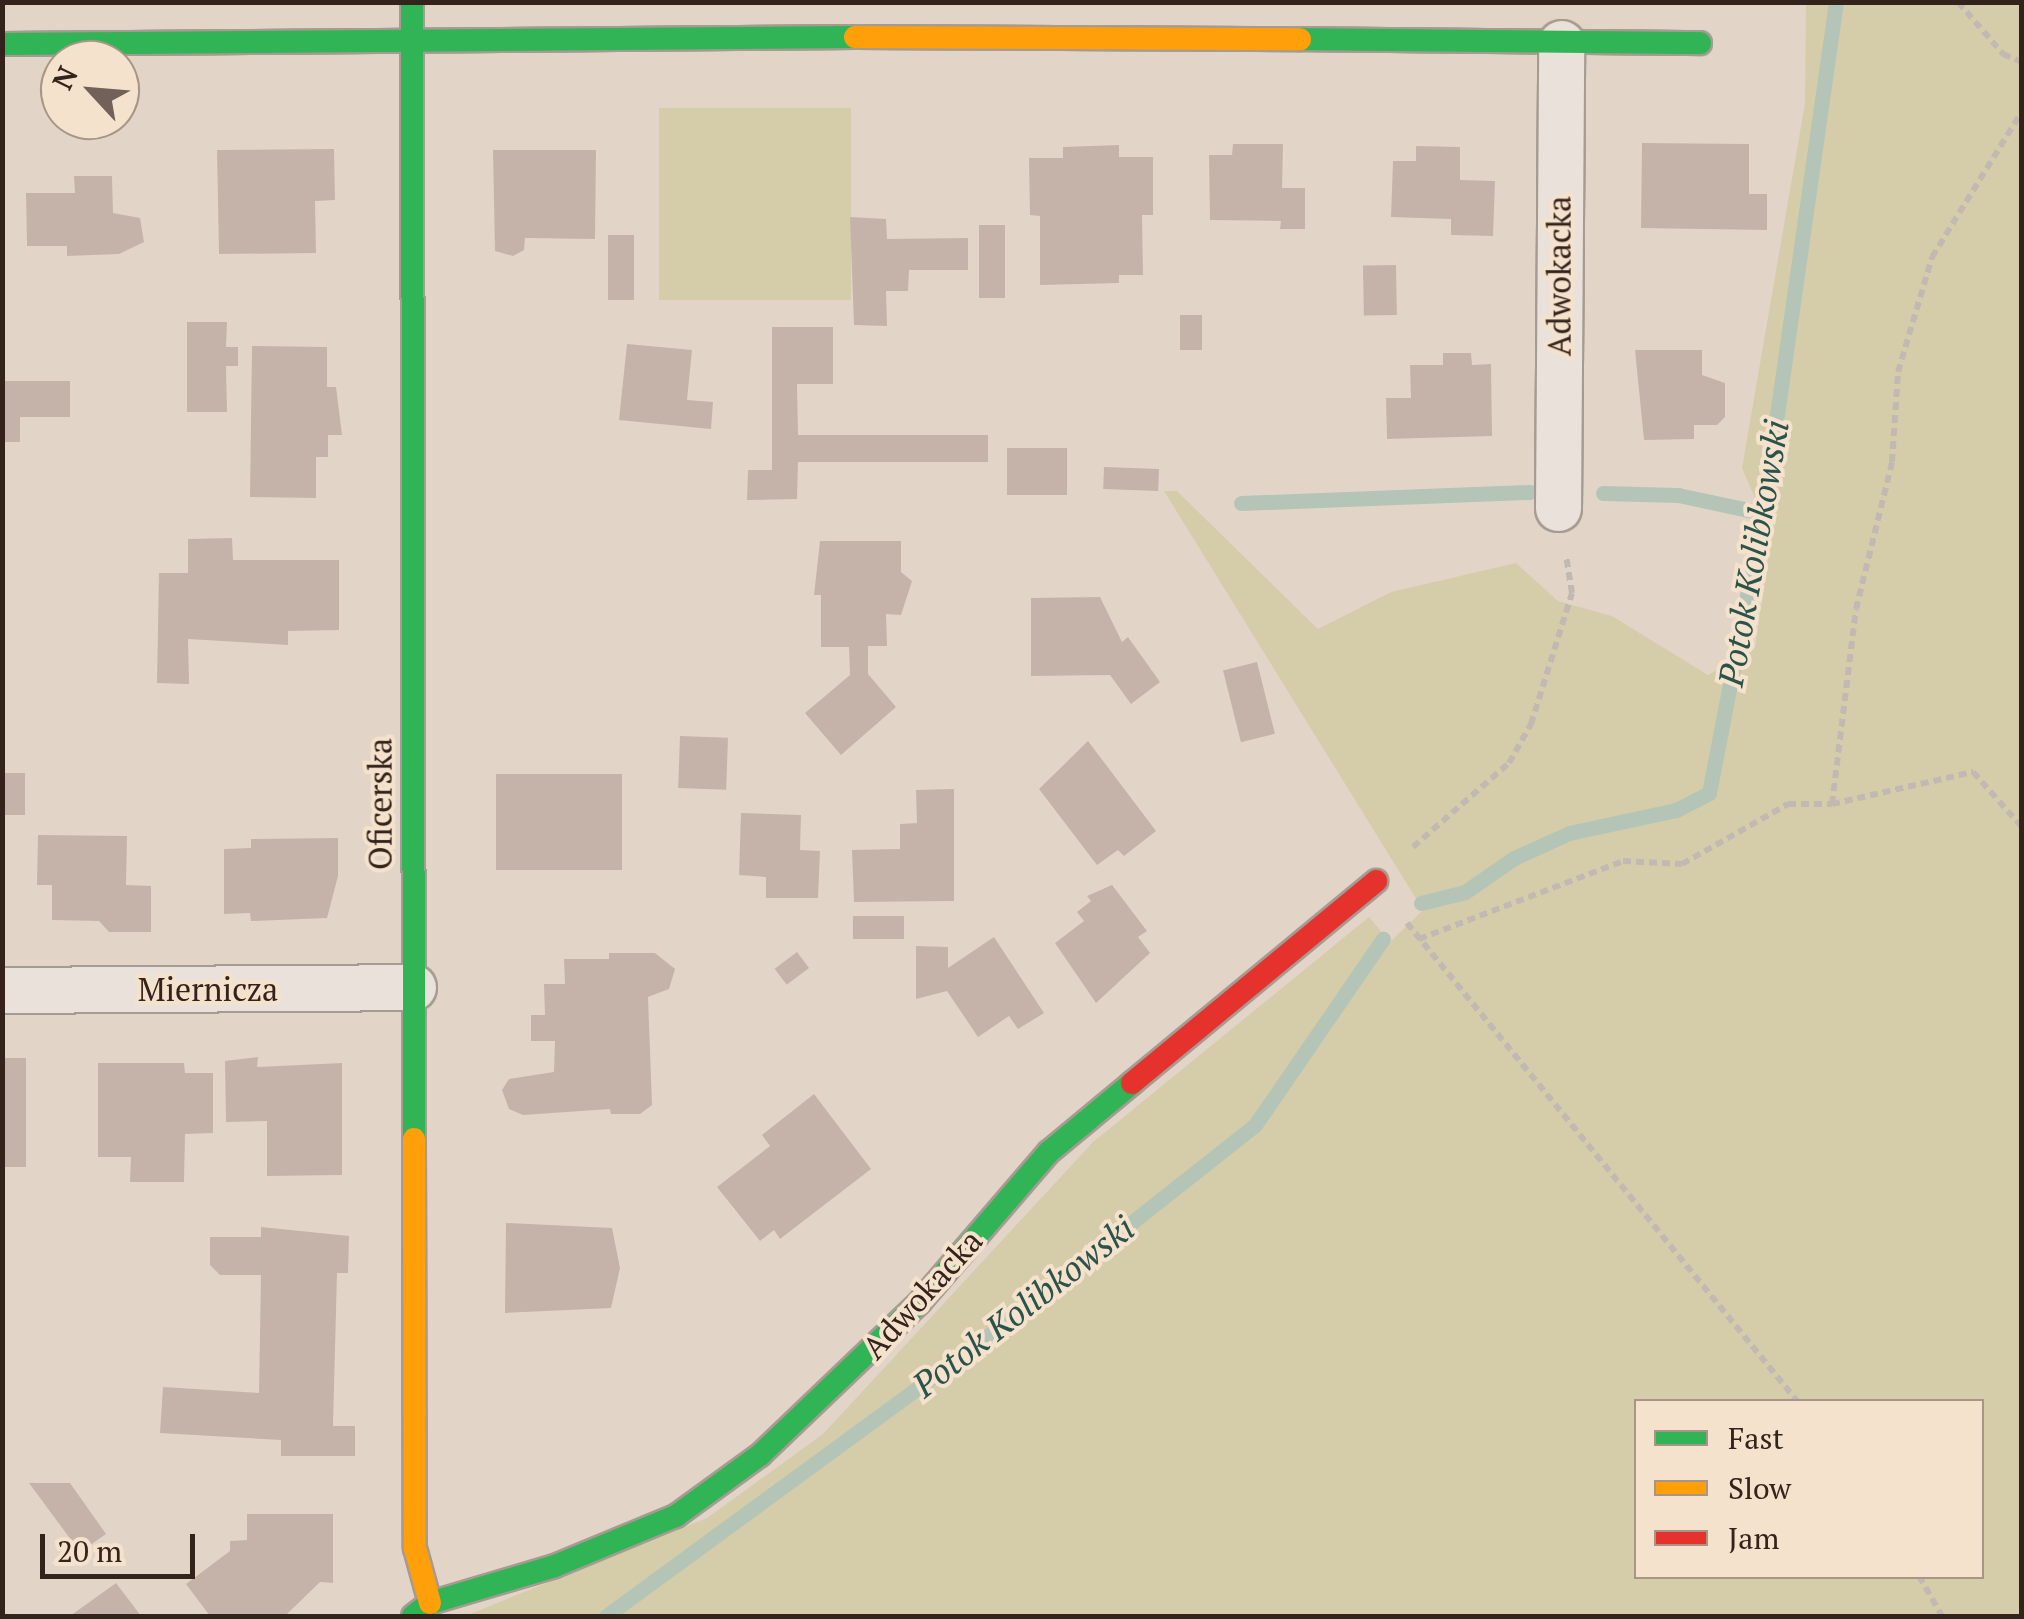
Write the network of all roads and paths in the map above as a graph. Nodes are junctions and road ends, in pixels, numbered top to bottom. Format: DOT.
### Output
graph roads {
  1 [pos="412,2"];
  2 [pos="1958,2"];
  3 [pos="412,41"];
  4 [pos="1700,43"];
  5 [pos="2,44"];
  6 [pos="1561,44"];
  7 [pos="2022,62"];
  8 [pos="2022,111"];
  9 [pos="1558,508"];
  10 [pos="1832,804"];
  11 [pos="2022,826"];
  12 [pos="1376,881"];
  13 [pos="413,988"];
  14 [pos="2,990"];
  15 [pos="1796,1399"];
  16 [pos="1921,1579"];
  17 [pos="422,1610"];
  18 [pos="1942,1616"];
  1 -- 3 [label="street, Oficerska"];
  2 -- 7 [label="path"];
  3 -- 5 [label="street"];
  3 -- 6 [label="street"];
  3 -- 13 [label="street, Oficerska"];
  4 -- 6 [label="street"];
  6 -- 9 [label="street, Adwokacka"];
  8 -- 10 [label="path"];
  9 -- 12 [label="path"];
  10 -- 11 [label="path"];
  10 -- 15 [label="path"];
  12 -- 17 [label="street, Adwokacka"];
  13 -- 14 [label="street, Miernicza"];
  13 -- 17 [label="street, Oficerska"];
  16 -- 18 [label="path"];
}
